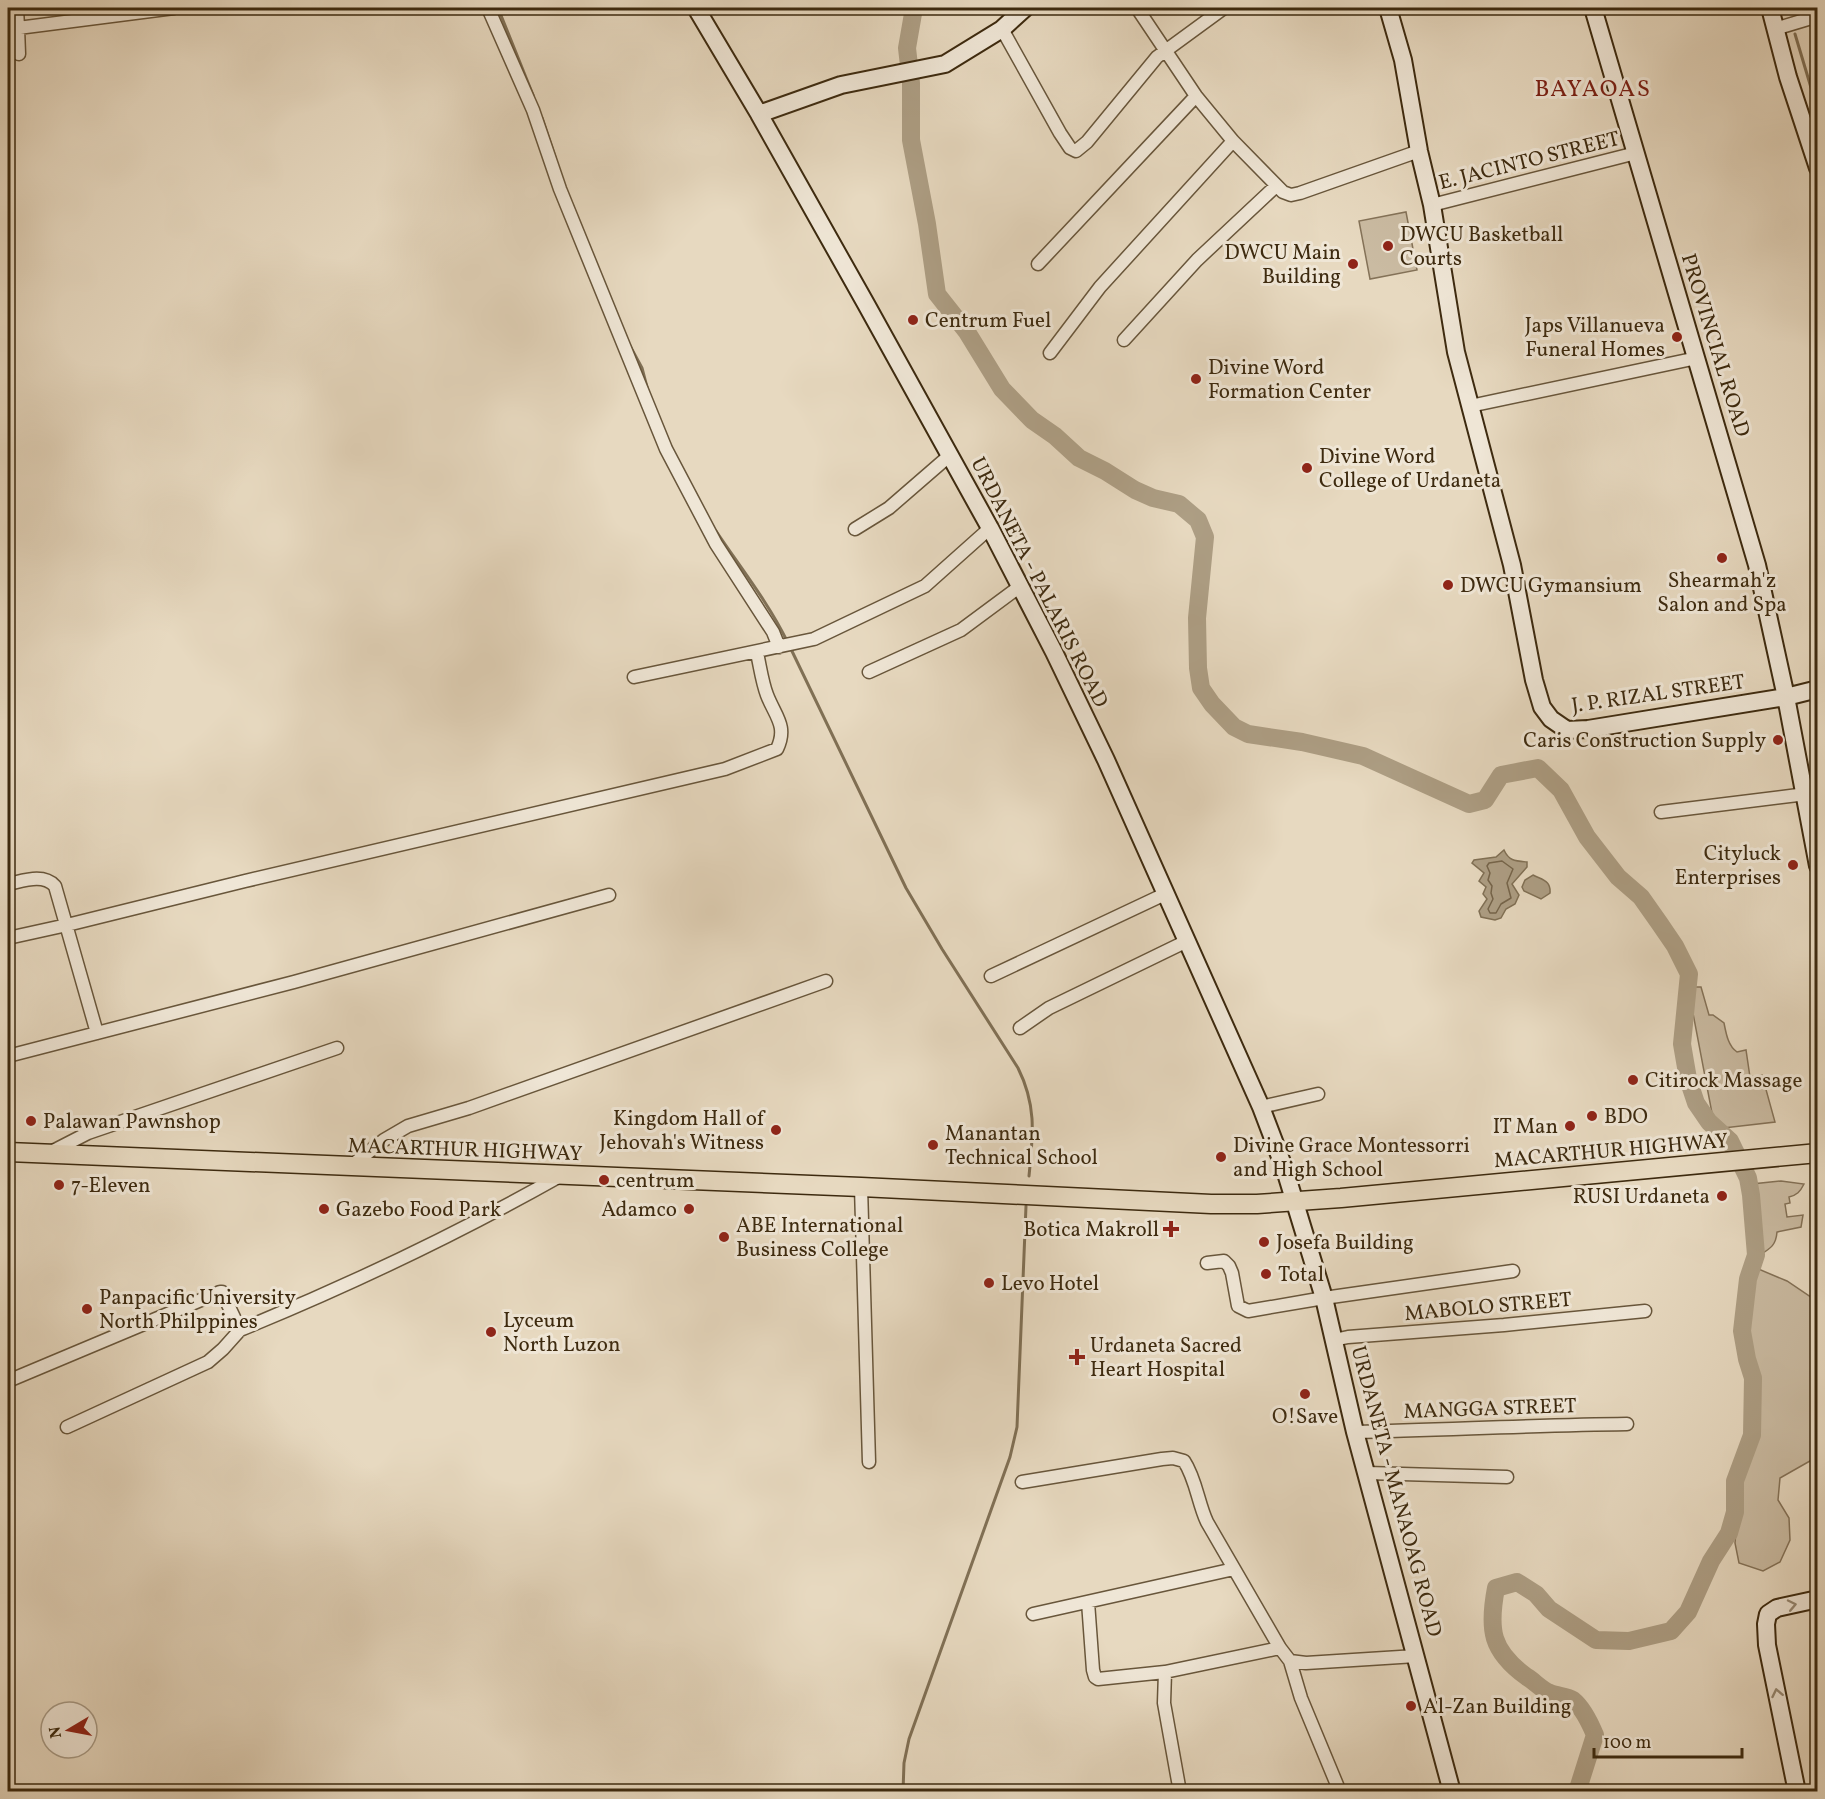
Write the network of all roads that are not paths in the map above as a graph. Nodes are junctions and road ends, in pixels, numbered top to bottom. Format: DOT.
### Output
graph roads {
  1 [pos="17,8"];
  2 [pos="176,8"];
  3 [pos="488,8"];
  4 [pos="696,8"];
  5 [pos="1025,8"];
  6 [pos="1137,8"];
  7 [pos="1224,8"];
  8 [pos="1388,8"];
  9 [pos="1593,8"];
  10 [pos="1770,8"];
  11 [pos="1818,16"];
  12 [pos="18,28"];
  13 [pos="1002,29"];
  14 [pos="1775,29"];
  15 [pos="1164,51"];
  16 [pos="19,54"];
  17 [pos="1196,96"];
  18 [pos="759,114"];
  19 [pos="1233,141"];
  20 [pos="1419,151"];
  21 [pos="1636,153"];
  22 [pos="1818,168"];
  23 [pos="1276,186"];
  24 [pos="1431,204"];
  25 [pos="1038,264"];
  26 [pos="1124,340"];
  27 [pos="1050,353"];
  28 [pos="1697,358"];
  29 [pos="1470,406"];
  30 [pos="949,456"];
  31 [pos="990,528"];
  32 [pos="855,529"];
  33 [pos="1018,587"];
  34 [pos="782,647"];
  35 [pos="758,653"];
  36 [pos="868,672"];
  37 [pos="634,677"];
  38 [pos="1818,689"];
  39 [pos="1786,698"];
  40 [pos="1806,794"];
  41 [pos="1661,812"];
  42 [pos="1818,866"];
  43 [pos="8,884"];
  44 [pos="1165,894"];
  45 [pos="609,895"];
  46 [pos="67,925"];
  47 [pos="8,938"];
  48 [pos="1187,941"];
  49 [pos="991,976"];
  50 [pos="826,981"];
  51 [pos="1020,1028"];
  52 [pos="97,1033"];
  53 [pos="337,1048"];
  54 [pos="8,1056"];
  55 [pos="1318,1094"];
  56 [pos="1261,1107"];
  57 [pos="8,1152"];
  58 [pos="1818,1153"];
  59 [pos="46,1154"];
  60 [pos="351,1166"];
  61 [pos="561,1176"];
  62 [pos="861,1186"];
  63 [pos="1295,1202"];
  64 [pos="1207,1263"];
  65 [pos="1513,1271"];
  66 [pos="1324,1298"];
  67 [pos="1645,1311"];
  68 [pos="240,1330"];
  69 [pos="1334,1340"];
  70 [pos="8,1381"];
  71 [pos="1627,1424"];
  72 [pos="67,1427"];
  73 [pos="1355,1432"];
  74 [pos="869,1462"];
  75 [pos="1367,1473"];
  76 [pos="1507,1477"];
  77 [pos="1022,1482"];
  78 [pos="1234,1569"];
  79 [pos="1818,1599"];
  80 [pos="1088,1602"];
  81 [pos="1033,1614"];
  82 [pos="1280,1648"];
  83 [pos="1416,1656"];
  84 [pos="1290,1661"];
  85 [pos="1166,1672"];
  86 [pos="8,1788"];
  87 [pos="12,1791"];
  88 [pos="1180,1791"];
  89 [pos="1340,1791"];
  90 [pos="1452,1791"];
  91 [pos="1797,1791"];
  1 -- 12 [label="street"];
  2 -- 12 [label="street"];
  3 -- 34 [label="street"];
  4 -- 18 [label="main road, URDANETA - PALARIS ROAD"];
  5 -- 13 [label="main road"];
  6 -- 15 [label="street"];
  7 -- 15 [label="street"];
  8 -- 20 [label="main road, J. P. RIZAL STREET"];
  9 -- 21 [label="main road, PROVINCIAL ROAD"];
  10 -- 14 [label="main road"];
  11 -- 14 [label="street"];
  12 -- 16 [label="street"];
  13 -- 15 [label="street"];
  13 -- 18 [label="main road"];
  14 -- 22 [label="main road"];
  15 -- 17 [label="street"];
  17 -- 19 [label="street"];
  17 -- 25 [label="street"];
  18 -- 30 [label="main road, URDANETA - PALARIS ROAD"];
  19 -- 23 [label="street"];
  19 -- 27 [label="street"];
  20 -- 23 [label="street"];
  20 -- 24 [label="main road, J. P. RIZAL STREET"];
  21 -- 24 [label="street, E. JACINTO STREET"];
  21 -- 28 [label="main road, PROVINCIAL ROAD"];
  23 -- 26 [label="street"];
  24 -- 29 [label="main road, J. P. RIZAL STREET"];
  28 -- 29 [label="street"];
  28 -- 39 [label="main road, PROVINCIAL ROAD"];
  29 -- 39 [label="main road, J. P. RIZAL STREET"];
  30 -- 31 [label="main road, URDANETA - PALARIS ROAD"];
  30 -- 32 [label="street"];
  31 -- 33 [label="main road, URDANETA - PALARIS ROAD"];
  31 -- 34 [label="street"];
  33 -- 36 [label="street"];
  33 -- 44 [label="main road, URDANETA - PALARIS ROAD"];
  34 -- 35 [label="street"];
  35 -- 37 [label="street"];
  35 -- 46 [label="street"];
  38 -- 39 [label="main road, J. P. RIZAL STREET"];
  39 -- 40 [label="main road, PROVINCIAL ROAD"];
  40 -- 41 [label="street"];
  40 -- 42 [label="main road, PROVINCIAL ROAD"];
  43 -- 46 [label="street"];
  44 -- 48 [label="main road, URDANETA - PALARIS ROAD"];
  44 -- 49 [label="street"];
  45 -- 52 [label="street"];
  46 -- 47 [label="street"];
  46 -- 52 [label="street"];
  48 -- 51 [label="street"];
  48 -- 56 [label="main road, URDANETA - PALARIS ROAD"];
  50 -- 60 [label="street"];
  52 -- 54 [label="street"];
  53 -- 59 [label="street"];
  55 -- 56 [label="street"];
  56 -- 63 [label="main road, URDANETA - PALARIS ROAD"];
  57 -- 59 [label="main road, MACARTHUR HIGHWAY"];
  58 -- 63 [label="main road, MACARTHUR HIGHWAY"];
  59 -- 60 [label="main road, MACARTHUR HIGHWAY"];
  60 -- 61 [label="main road, MACARTHUR HIGHWAY"];
  61 -- 62 [label="main road, MACARTHUR HIGHWAY"];
  61 -- 68 [label="street"];
  62 -- 63 [label="main road, MACARTHUR HIGHWAY"];
  62 -- 74 [label="street"];
  63 -- 66 [label="main road, URDANETA - MANAOAG ROAD"];
  64 -- 66 [label="street"];
  65 -- 66 [label="street"];
  66 -- 69 [label="main road, URDANETA - MANAOAG ROAD"];
  67 -- 69 [label="street, MABOLO STREET"];
  68 -- 70 [label="street"];
  68 -- 72 [label="street"];
  69 -- 73 [label="main road, URDANETA - MANAOAG ROAD"];
  71 -- 73 [label="street, MANGGA STREET"];
  73 -- 75 [label="main road, URDANETA - MANAOAG ROAD"];
  75 -- 76 [label="street"];
  75 -- 83 [label="main road, URDANETA - MANAOAG ROAD"];
  77 -- 78 [label="street"];
  78 -- 80 [label="street"];
  78 -- 82 [label="street"];
  91 -- 79 [label="main road, one-way"];
  80 -- 81 [label="street"];
  80 -- 85 [label="street"];
  82 -- 84 [label="street"];
  82 -- 85 [label="street"];
  83 -- 84 [label="street"];
  83 -- 90 [label="main road, URDANETA - MANAOAG ROAD"];
  84 -- 89 [label="street"];
  85 -- 88 [label="street"];
  86 -- 87 [label="street"];
}
